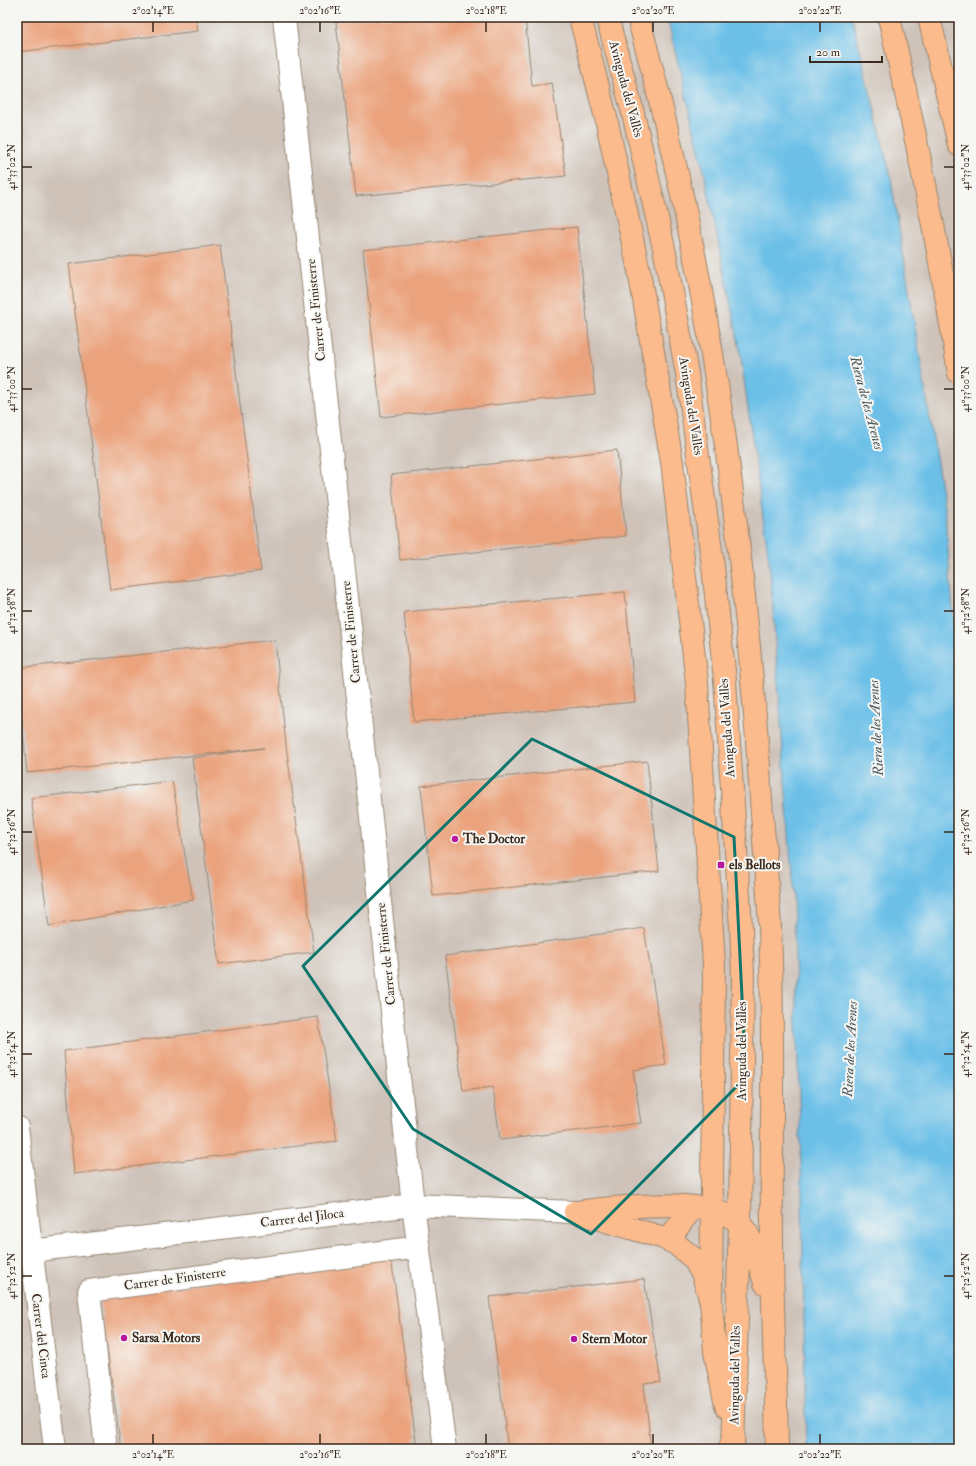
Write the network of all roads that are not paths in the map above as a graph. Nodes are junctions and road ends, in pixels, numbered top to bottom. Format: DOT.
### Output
graph roads {
  1 [pos="284,17"];
  2 [pos="580,17"];
  3 [pos="607,17"];
  4 [pos="638,17"];
  5 [pos="889,17"];
  6 [pos="929,17"];
  7 [pos="959,145"];
  8 [pos="959,373"];
  9 [pos="17,1127"];
  10 [pos="413,1205"];
  11 [pos="702,1208"];
  12 [pos="576,1212"];
  13 [pos="740,1224"];
  14 [pos="668,1240"];
  15 [pos="419,1247"];
  16 [pos="30,1251"];
  17 [pos="711,1302"];
  18 [pos="774,1309"];
  19 [pos="732,1445"];
  20 [pos="55,1449"];
  21 [pos="106,1449"];
  22 [pos="445,1449"];
  23 [pos="777,1449"];
  1 -- 10 [label="street, Carrer de Finisterre"];
  2 -- 11 [label="main road"];
  3 -- 13 [label="main road, Avinguda del Vallès"];
  4 -- 18 [label="main road"];
  5 -- 8 [label="main road"];
  6 -- 7 [label="main road"];
  9 -- 16 [label="street, Carrer del Cinca"];
  10 -- 12 [label="street, Carrer del Jiloca"];
  10 -- 15 [label="street, Carrer de Finisterre"];
  10 -- 16 [label="street, Carrer del Jiloca"];
  11 -- 12 [label="main road"];
  11 -- 13 [label="main road"];
  11 -- 14 [label="main road"];
  11 -- 17 [label="main road"];
  12 -- 14 [label="main road"];
  13 -- 18 [label="main road"];
  13 -- 19 [label="main road, Avinguda del Vallès"];
  14 -- 17 [label="main road"];
  15 -- 21 [label="street, Carrer de Finisterre"];
  15 -- 22 [label="street, Carrer de Finisterre"];
  16 -- 20 [label="street, Carrer del Cinca"];
  17 -- 19 [label="main road"];
  18 -- 23 [label="main road"];
}
